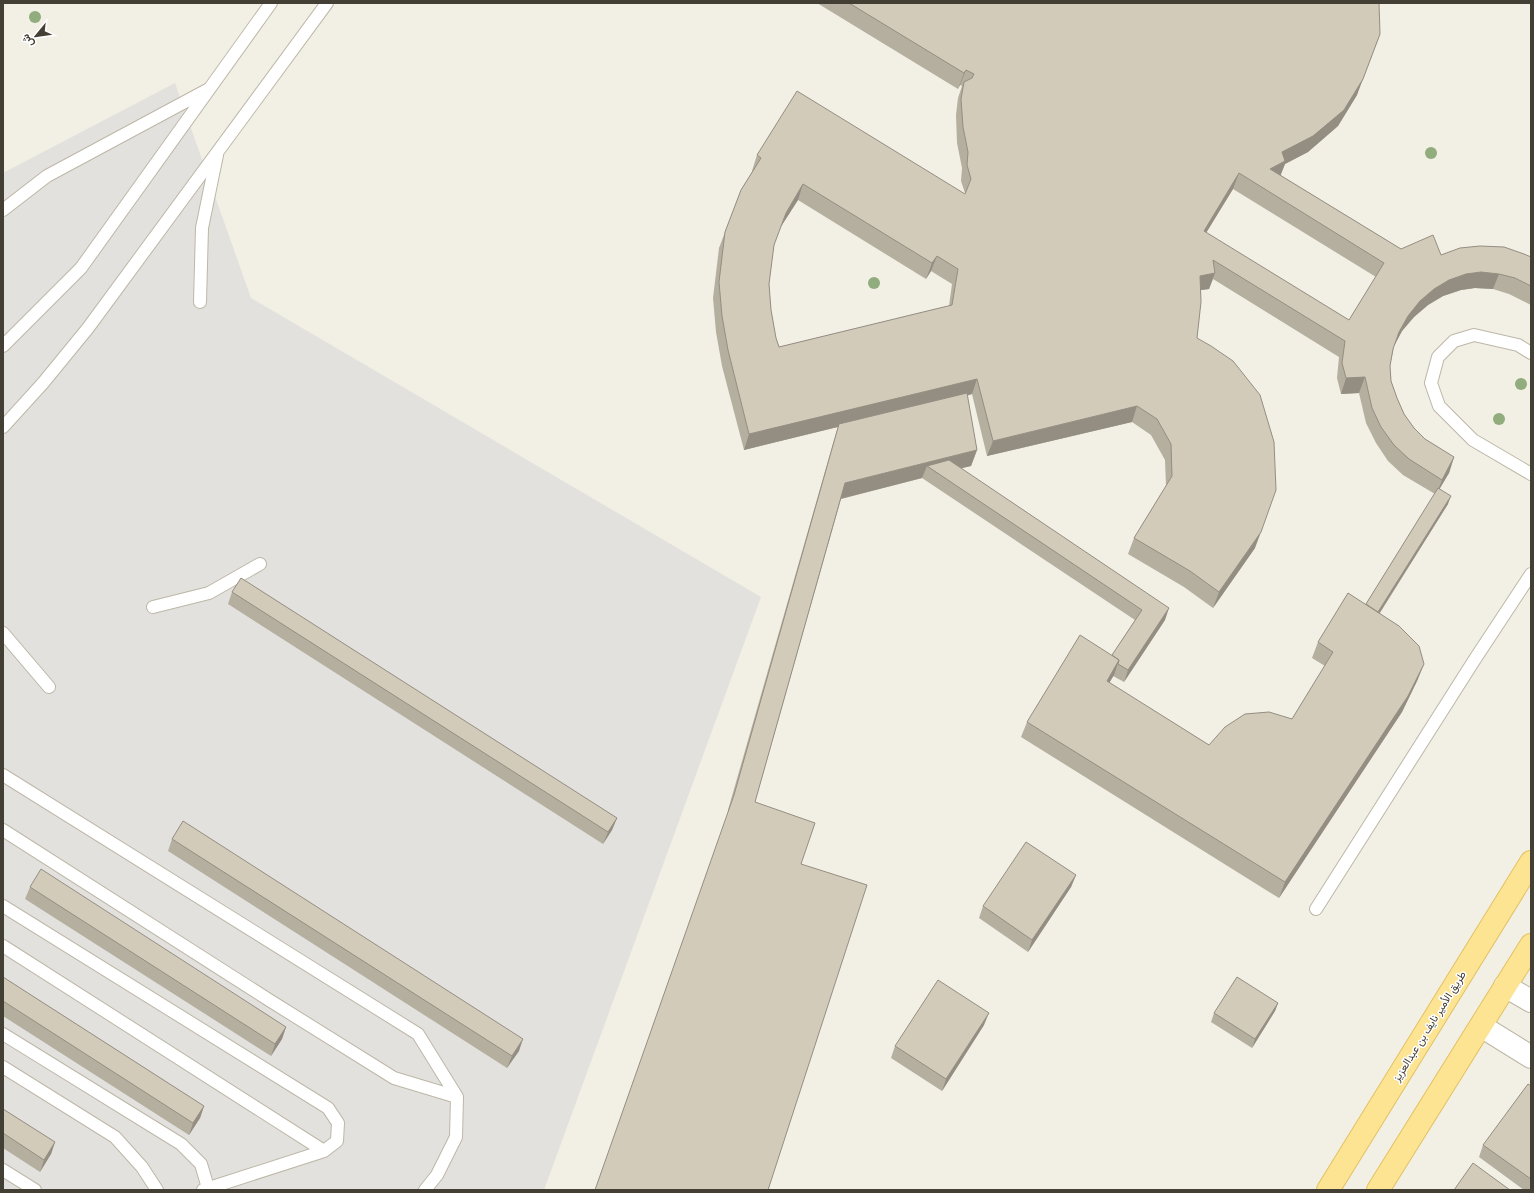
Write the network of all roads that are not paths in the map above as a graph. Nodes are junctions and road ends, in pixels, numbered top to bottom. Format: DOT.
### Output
graph roads {
  1 [pos="272,3"];
  2 [pos="327,3"];
  3 [pos="211,87"];
  4 [pos="218,150"];
  5 [pos="3,210"];
  6 [pos="200,302"];
  7 [pos="3,346"];
  8 [pos="1531,353"];
  9 [pos="3,427"];
  10 [pos="1531,474"];
  11 [pos="260,564"];
  12 [pos="1531,574"];
  13 [pos="153,608"];
  14 [pos="3,633"];
  15 [pos="49,687"];
  16 [pos="3,775"];
  17 [pos="3,830"];
  18 [pos="1531,862"];
  19 [pos="3,906"];
  20 [pos="1316,909"];
  21 [pos="1531,945"];
  22 [pos="3,946"];
  23 [pos="1505,986"];
  24 [pos="1531,1001"];
  25 [pos="1481,1026"];
  26 [pos="3,1034"];
  27 [pos="1531,1057"];
  28 [pos="3,1067"];
  29 [pos="457,1097"];
  30 [pos="324,1151"];
  31 [pos="3,1170"];
  32 [pos="205,1189"];
  33 [pos="35,1190"];
  34 [pos="157,1190"];
  35 [pos="425,1190"];
  36 [pos="1328,1190"];
  37 [pos="1378,1190"];
  1 -- 3 [label="lane"];
  2 -- 4 [label="lane"];
  3 -- 5 [label="lane"];
  3 -- 7 [label="lane"];
  4 -- 6 [label="lane"];
  4 -- 9 [label="lane"];
  8 -- 10 [label="lane"];
  11 -- 13 [label="lane"];
  12 -- 20 [label="lane"];
  14 -- 15 [label="lane"];
  16 -- 29 [label="lane"];
  17 -- 29 [label="lane"];
  18 -- 36 [label="main road, طريق الأمير نايف بن عبدالعزيز"];
  19 -- 30 [label="lane"];
  21 -- 23 [label="main road"];
  22 -- 30 [label="lane"];
  23 -- 24 [label="street"];
  23 -- 25 [label="main road"];
  25 -- 27 [label="street"];
  25 -- 37 [label="main road"];
  26 -- 32 [label="lane"];
  28 -- 34 [label="lane"];
  29 -- 35 [label="lane"];
  30 -- 32 [label="lane"];
  31 -- 33 [label="lane"];
}
